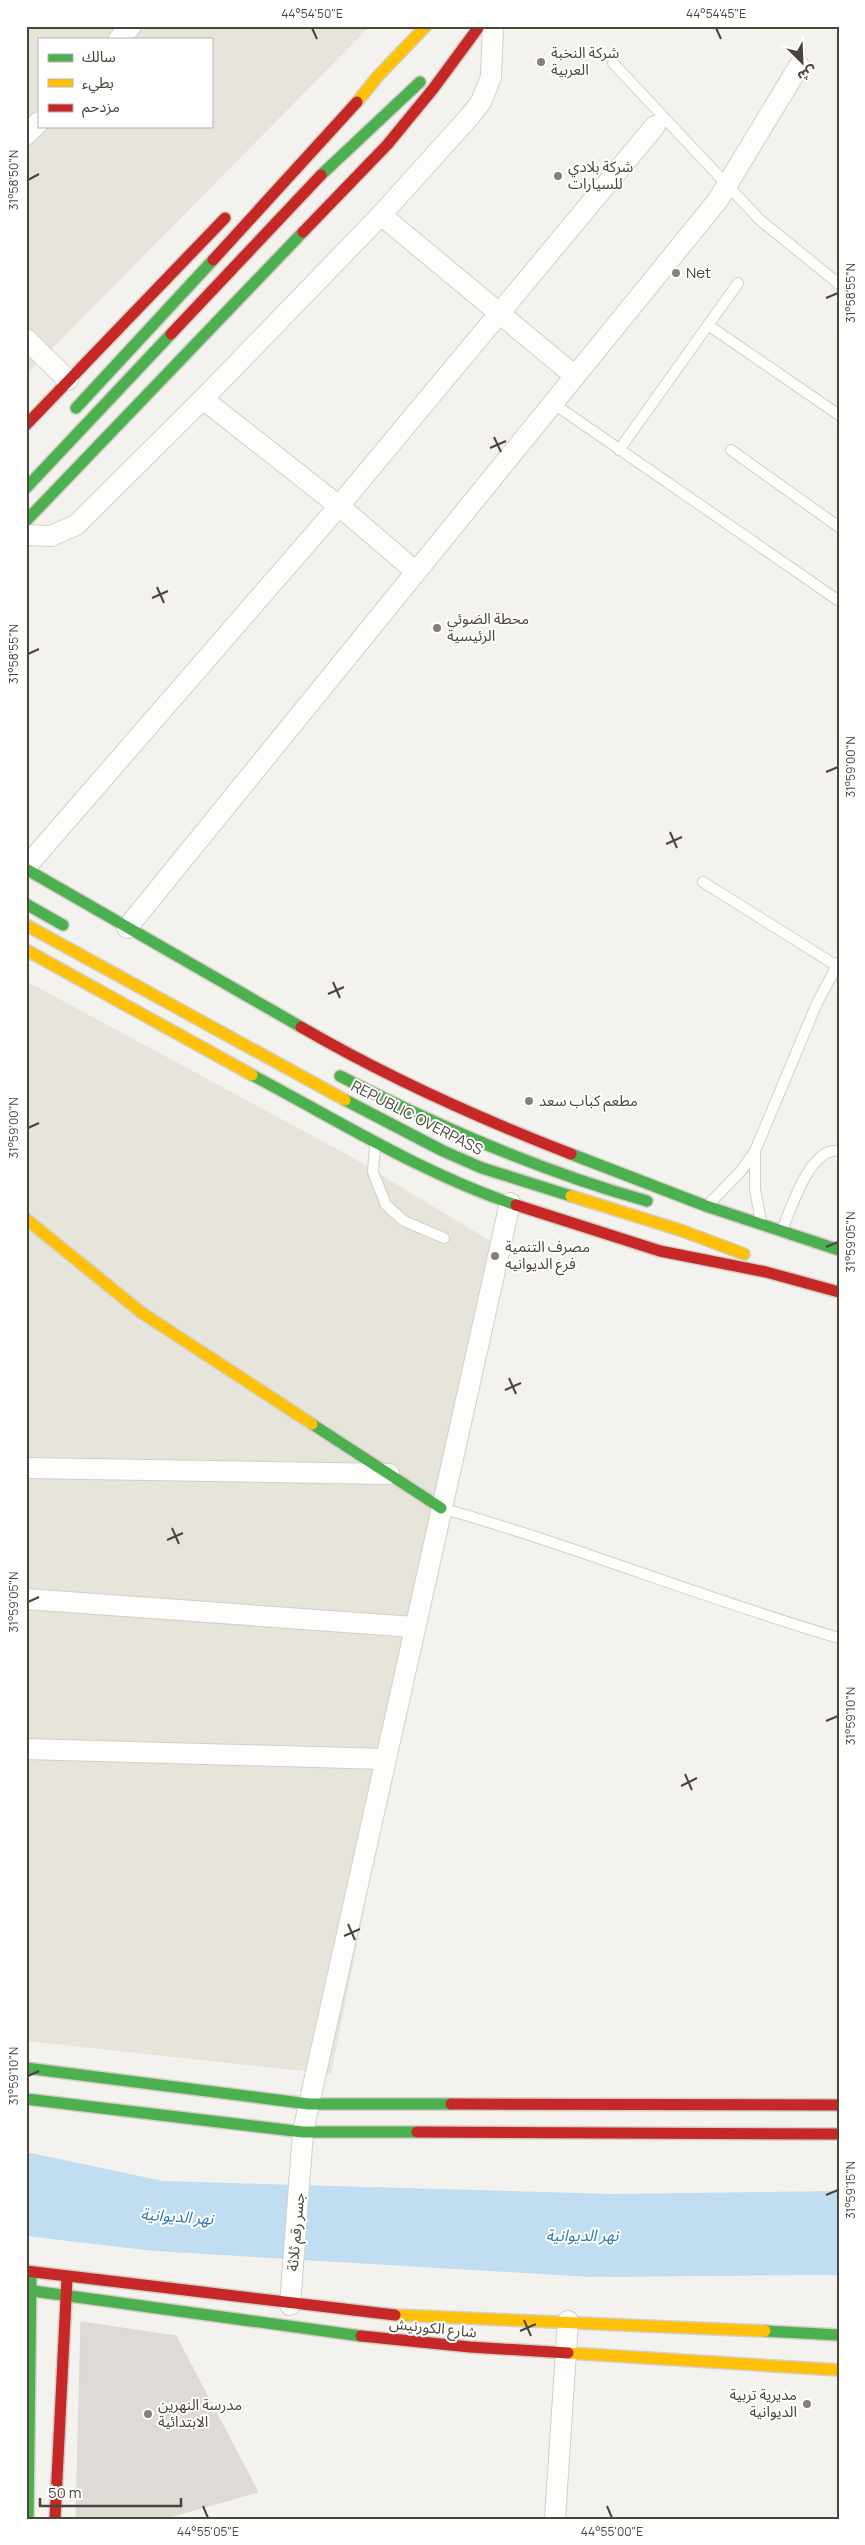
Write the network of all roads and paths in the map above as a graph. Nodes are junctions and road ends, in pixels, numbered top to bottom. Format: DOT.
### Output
graph roads {
  1 [pos="130,26"];
  2 [pos="426,26"];
  3 [pos="483,27"];
  4 [pos="119,38"];
  5 [pos="613,63"];
  6 [pos="799,66"];
  7 [pos="378,76"];
  8 [pos="330,113"];
  9 [pos="38,123"];
  10 [pos="655,126"];
  11 [pos="26,135"];
  12 [pos="728,185"];
  13 [pos="234,208"];
  14 [pos="381,215"];
  15 [pos="838,282"];
  16 [pos="738,283"];
  17 [pos="499,313"];
  18 [pos="708,325"];
  19 [pos="26,339"];
  20 [pos="575,376"];
  21 [pos="68,380"];
  22 [pos="203,399"];
  23 [pos="554,404"];
  24 [pos="839,415"];
  25 [pos="66,419"];
  26 [pos="26,425"];
  27 [pos="618,450"];
  28 [pos="731,450"];
  29 [pos="26,488"];
  30 [pos="339,506"];
  31 [pos="26,521"];
  32 [pos="839,527"];
  33 [pos="26,535"];
  34 [pos="415,571"];
  35 [pos="839,600"];
  36 [pos="26,868"];
  37 [pos="703,882"];
  38 [pos="26,904"];
  39 [pos="26,925"];
  40 [pos="127,928"];
  41 [pos="73,930"];
  42 [pos="26,950"];
  43 [pos="838,964"];
  44 [pos="326,1068"];
  45 [pos="375,1144"];
  46 [pos="756,1151"];
  47 [pos="839,1151"];
  48 [pos="510,1203"];
  49 [pos="657,1203"];
  50 [pos="706,1206"];
  51 [pos="683,1210"];
  52 [pos="26,1219"];
  53 [pos="762,1226"];
  54 [pos="786,1234"];
  55 [pos="444,1238"];
  56 [pos="839,1250"];
  57 [pos="817,1284"];
  58 [pos="839,1292"];
  59 [pos="26,1468"];
  60 [pos="390,1474"];
  61 [pos="441,1508"];
  62 [pos="26,1599"];
  63 [pos="414,1626"];
  64 [pos="839,1638"];
  65 [pos="26,1749"];
  66 [pos="385,1758"];
  67 [pos="26,2068"];
  68 [pos="26,2099"];
  69 [pos="309,2104"];
  70 [pos="839,2105"];
  71 [pos="303,2132"];
  72 [pos="839,2134"];
  73 [pos="28,2272"];
  74 [pos="68,2276"];
  75 [pos="29,2290"];
  76 [pos="65,2295"];
  77 [pos="290,2300"];
  78 [pos="568,2321"];
  79 [pos="608,2323"];
  80 [pos="839,2335"];
  81 [pos="567,2352"];
  82 [pos="608,2354"];
  83 [pos="839,2370"];
  84 [pos="28,2519"];
  85 [pos="55,2519"];
  86 [pos="555,2519"];
  1 -- 4 [label="street"];
  2 -- 7 [label="main road"];
  3 -- 14 [label="street"];
  3 -- 29 [label="main road"];
  3 -- 31 [label="main road"];
  5 -- 12 [label="lane"];
  6 -- 12 [label="street"];
  7 -- 8 [label="main road"];
  7 -- 25 [label="main road"];
  9 -- 11 [label="street"];
  10 -- 17 [label="street"];
  12 -- 15 [label="lane"];
  12 -- 20 [label="street"];
  13 -- 21 [label="main road"];
  14 -- 17 [label="street"];
  14 -- 22 [label="street"];
  16 -- 18 [label="lane"];
  17 -- 20 [label="street"];
  17 -- 30 [label="street"];
  18 -- 24 [label="lane"];
  18 -- 27 [label="lane"];
  19 -- 21 [label="street"];
  20 -- 23 [label="street"];
  21 -- 26 [label="main road"];
  22 -- 30 [label="street"];
  22 -- 33 [label="street"];
  23 -- 27 [label="lane"];
  23 -- 34 [label="street"];
  27 -- 35 [label="lane"];
  28 -- 32 [label="lane"];
  30 -- 34 [label="street"];
  30 -- 36 [label="street"];
  34 -- 40 [label="street"];
  36 -- 40 [label="main road"];
  37 -- 43 [label="lane"];
  38 -- 41 [label="main road"];
  39 -- 57 [label="main road, REPUBLIC OVERPASS"];
  40 -- 50 [label="main road"];
  42 -- 45 [label="main road"];
  43 -- 46 [label="lane"];
  44 -- 49 [label="main road, REPUBLIC OVERPASS"];
  45 -- 48 [label="main road"];
  45 -- 55 [label="lane"];
  46 -- 50 [label="lane"];
  46 -- 53 [label="lane"];
  47 -- 54 [label="lane"];
  48 -- 57 [label="main road"];
  48 -- 61 [label="street, جسر رقم ثلاثة"];
  50 -- 53 [label="main road"];
  51 -- 54 [label="main road"];
  52 -- 60 [label="main road"];
  53 -- 54 [label="main road"];
  54 -- 56 [label="main road"];
  57 -- 58 [label="main road"];
  59 -- 60 [label="street"];
  60 -- 61 [label="main road"];
  61 -- 63 [label="street, جسر رقم ثلاثة"];
  61 -- 64 [label="lane"];
  62 -- 63 [label="street"];
  63 -- 66 [label="street, جسر رقم ثلاثة"];
  65 -- 66 [label="street"];
  66 -- 69 [label="street, جسر رقم ثلاثة"];
  67 -- 69 [label="main road"];
  68 -- 71 [label="main road"];
  69 -- 70 [label="main road"];
  69 -- 71 [label="street, جسر رقم ثلاثة"];
  71 -- 72 [label="main road"];
  71 -- 77 [label="street, جسر رقم ثلاثة"];
  73 -- 74 [label="main road, شارع الكورنيش"];
  73 -- 75 [label="main road"];
  74 -- 76 [label="main road"];
  74 -- 77 [label="main road, شارع الكورنيش"];
  75 -- 76 [label="main road, شارع الكورنيش"];
  75 -- 84 [label="main road"];
  76 -- 81 [label="main road, شارع الكورنيش"];
  76 -- 85 [label="main road"];
  77 -- 78 [label="main road, شارع الكورنيش"];
  78 -- 79 [label="main road, شارع الكورنيش"];
  78 -- 81 [label="street"];
  79 -- 80 [label="main road, شارع الكورنيش"];
  79 -- 82 [label="main road"];
  81 -- 82 [label="main road, شارع الكورنيش"];
  81 -- 86 [label="street"];
  82 -- 83 [label="main road, شارع الكورنيش"];
}
